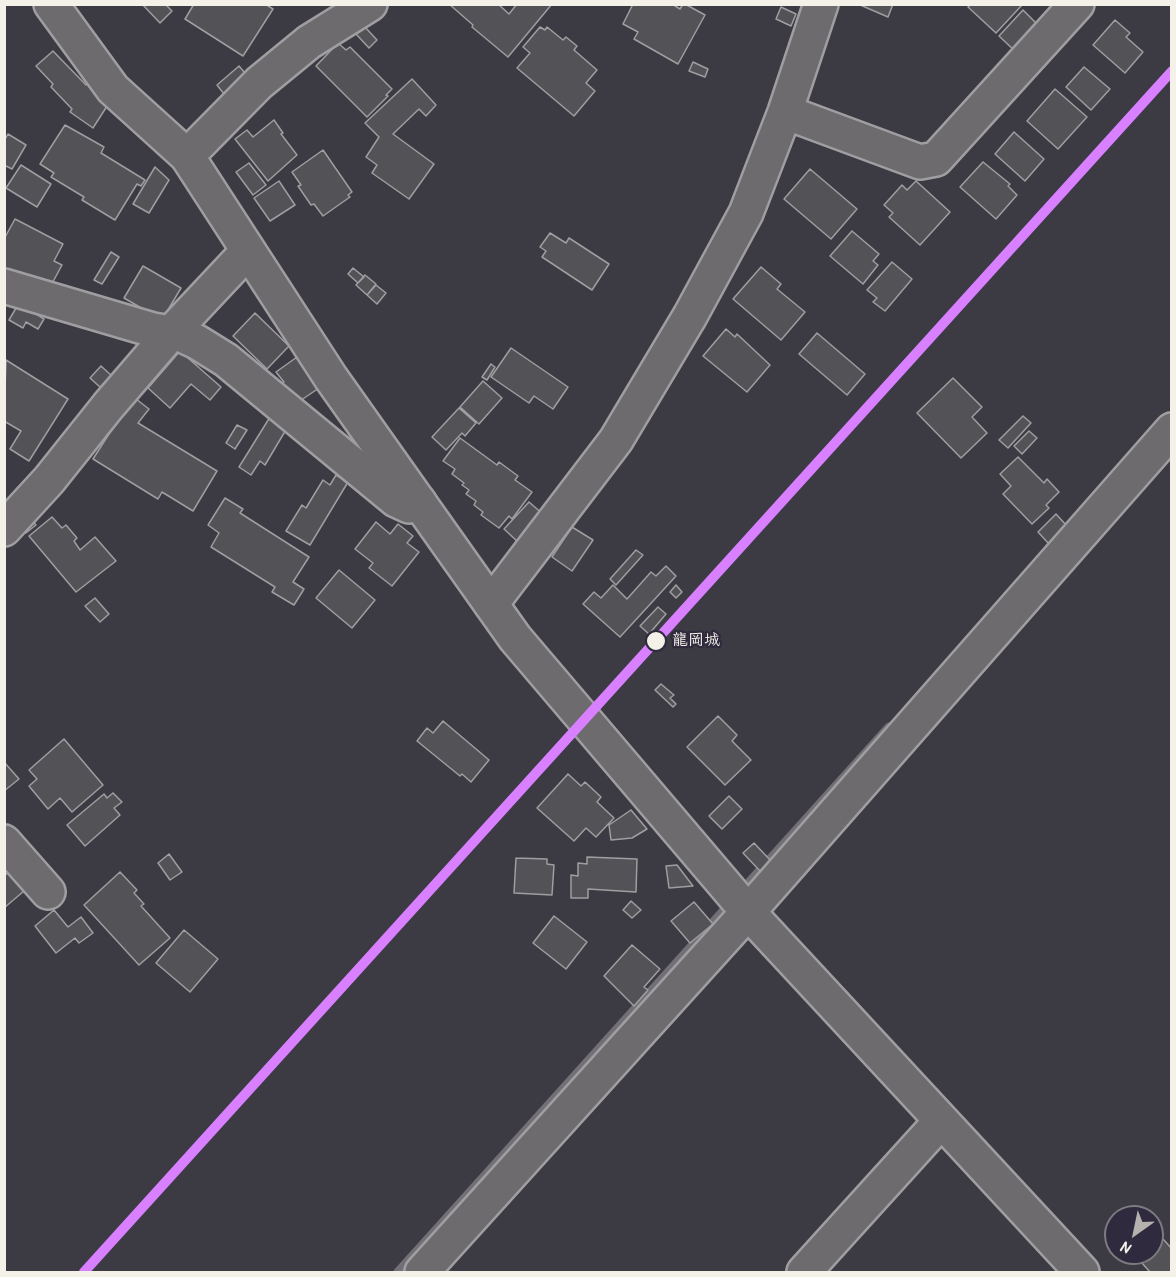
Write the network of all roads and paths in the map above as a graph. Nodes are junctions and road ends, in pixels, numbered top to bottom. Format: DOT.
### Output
graph roads {
  1 [pos="51,4"];
  2 [pos="370,4"];
  3 [pos="821,4"];
  4 [pos="1077,4"];
  5 [pos="785,112"];
  6 [pos="187,156"];
  7 [pos="247,252"];
  8 [pos="4,286"];
  9 [pos="170,334"];
  10 [pos="1172,430"];
  11 [pos="419,502"];
  12 [pos="4,529"];
  13 [pos="491,604"];
  14 [pos="4,842"];
  15 [pos="48,892"];
  16 [pos="748,912"];
  17 [pos="941,1121"];
  18 [pos="422,1272"];
  19 [pos="804,1272"];
  20 [pos="1082,1272"];
  1 -- 6 [label="street"];
  2 -- 6 [label="street"];
  3 -- 5 [label="street"];
  4 -- 5 [label="street"];
  5 -- 13 [label="street"];
  6 -- 7 [label="street"];
  7 -- 9 [label="street"];
  7 -- 11 [label="street"];
  8 -- 9 [label="street"];
  9 -- 11 [label="street"];
  9 -- 12 [label="street"];
  10 -- 16 [label="street"];
  11 -- 13 [label="street"];
  13 -- 16 [label="street"];
  14 -- 15 [label="street"];
  16 -- 17 [label="street"];
  16 -- 18 [label="street"];
  17 -- 19 [label="street"];
  17 -- 20 [label="street"];
}
